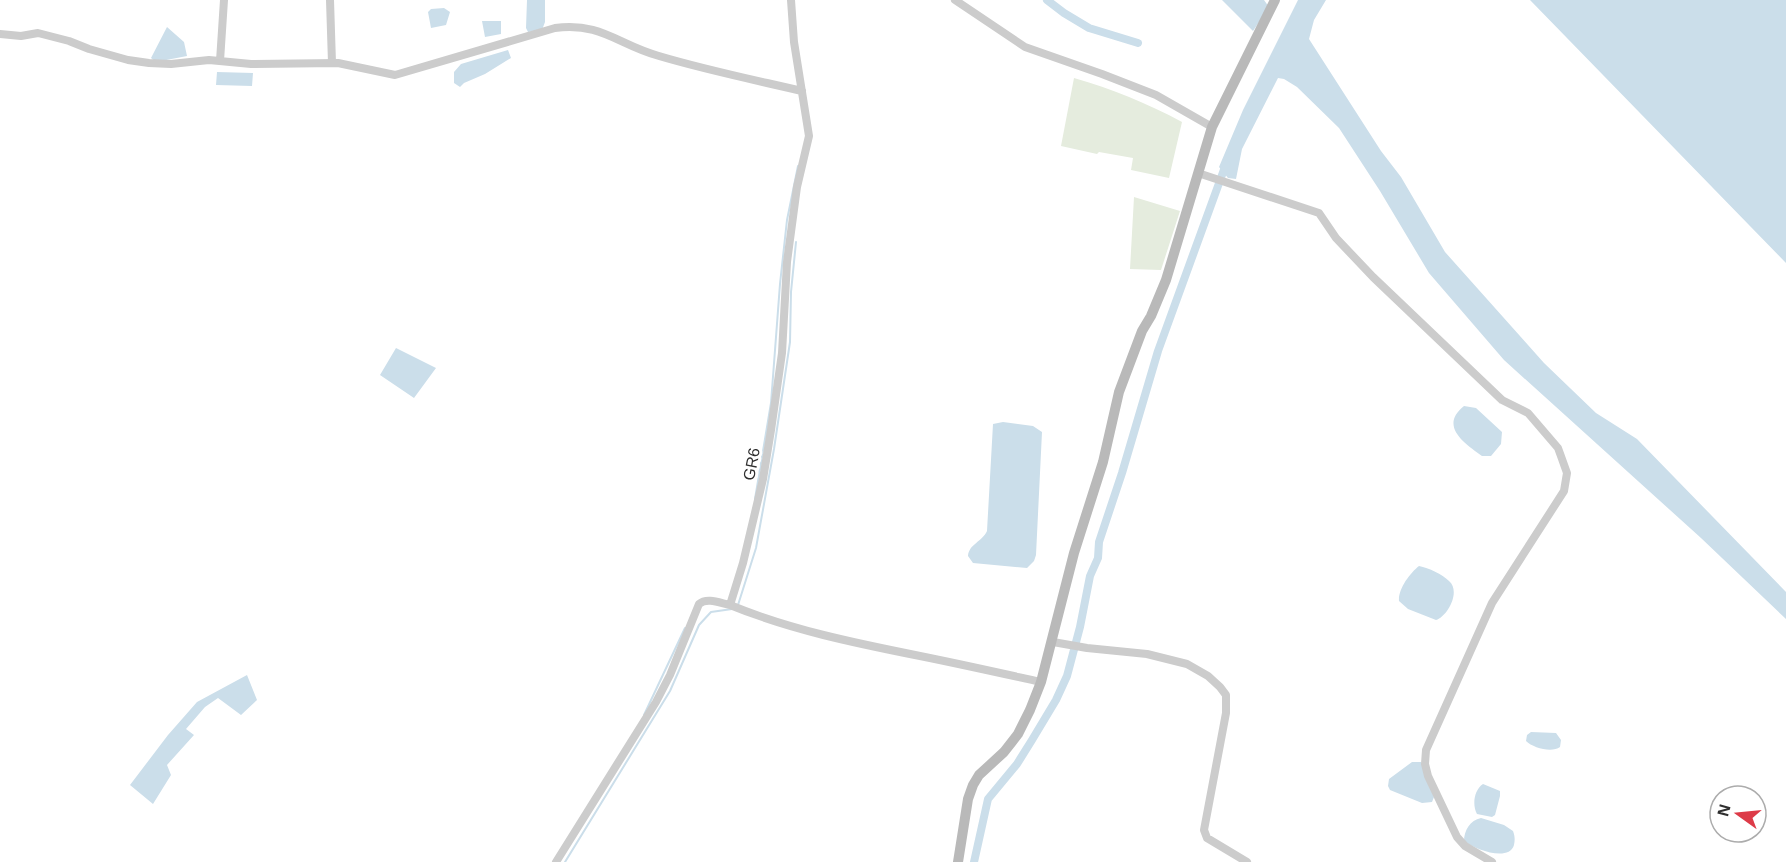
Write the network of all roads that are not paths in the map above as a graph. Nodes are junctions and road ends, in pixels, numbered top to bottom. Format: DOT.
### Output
graph roads {
  1 [pos="224,0"];
  2 [pos="330,0"];
  3 [pos="791,0"];
  4 [pos="955,0"];
  5 [pos="1275,0"];
  6 [pos="0,34"];
  7 [pos="220,61"];
  8 [pos="332,63"];
  9 [pos="802,91"];
  10 [pos="1212,127"];
  11 [pos="1202,174"];
  12 [pos="730,605"];
  13 [pos="1056,642"];
  14 [pos="1041,682"];
  15 [pos="556,862"];
  16 [pos="958,862"];
  17 [pos="1247,862"];
  18 [pos="1492,862"];
  1 -- 7 [label="street"];
  2 -- 8 [label="street"];
  3 -- 9 [label="street, GR6"];
  4 -- 10 [label="street"];
  5 -- 10 [label="main road"];
  6 -- 7 [label="street"];
  7 -- 8 [label="street"];
  8 -- 9 [label="street"];
  9 -- 12 [label="street, GR6"];
  10 -- 11 [label="main road"];
  11 -- 13 [label="main road"];
  11 -- 18 [label="street"];
  12 -- 14 [label="street"];
  12 -- 15 [label="street"];
  13 -- 14 [label="main road"];
  13 -- 17 [label="street"];
  14 -- 16 [label="main road"];
}
